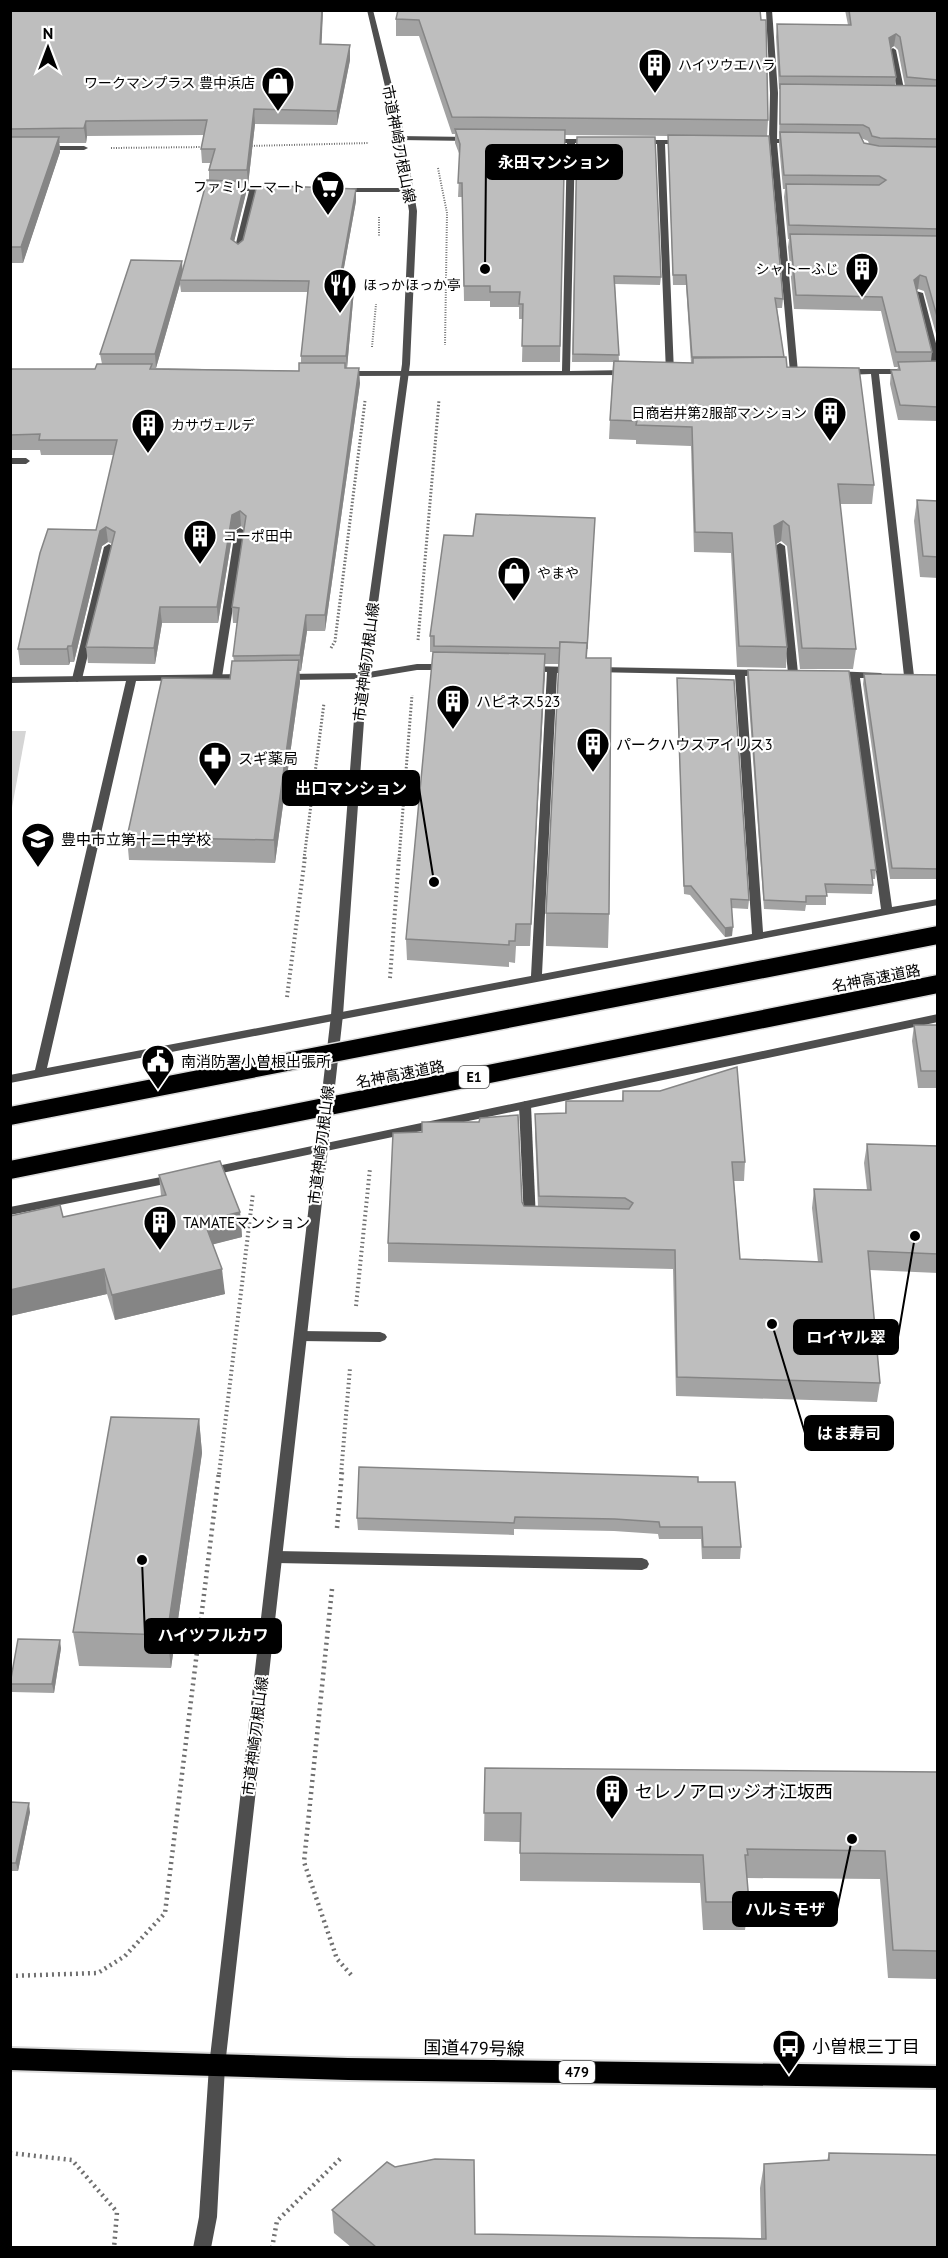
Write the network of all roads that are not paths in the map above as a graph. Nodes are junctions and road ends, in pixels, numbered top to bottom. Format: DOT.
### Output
graph roads {
  1 [pos="370,10"];
  2 [pos="769,10"];
  3 [pos="893,50"];
  4 [pos="890,94"];
  5 [pos="901,94"];
  6 [pos="910,94"];
  7 [pos="400,138"];
  8 [pos="483,139"];
  9 [pos="538,140"];
  10 [pos="773,140"];
  11 [pos="571,141"];
  12 [pos="605,141"];
  13 [pos="694,141"];
  14 [pos="740,141"];
  15 [pos="804,141"];
  16 [pos="627,142"];
  17 [pos="660,142"];
  18 [pos="31,148"];
  19 [pos="84,148"];
  20 [pos="223,189"];
  21 [pos="253,189"];
  22 [pos="276,189"];
  23 [pos="333,190"];
  24 [pos="409,190"];
  25 [pos="778,193"];
  26 [pos="788,193"];
  27 [pos="783,243"];
  28 [pos="792,243"];
  29 [pos="238,252"];
  30 [pos="919,293"];
  31 [pos="938,371"];
  32 [pos="670,372"];
  33 [pos="681,372"];
  34 [pos="783,372"];
  35 [pos="794,372"];
  36 [pos="805,372"];
  37 [pos="827,372"];
  38 [pos="875,372"];
  39 [pos="406,373"];
  40 [pos="566,373"];
  41 [pos="635,373"];
  42 [pos="658,373"];
  43 [pos="333,374"];
  44 [pos="10,461"];
  45 [pos="26,461"];
  46 [pos="240,531"];
  47 [pos="780,546"];
  48 [pos="109,547"];
  49 [pos="462,668"];
  50 [pos="518,669"];
  51 [pos="552,669"];
  52 [pos="740,673"];
  53 [pos="824,674"];
  54 [pos="855,675"];
  55 [pos="277,676"];
  56 [pos="363,676"];
  57 [pos="218,677"];
  58 [pos="253,677"];
  59 [pos="132,678"];
  60 [pos="77,679"];
  61 [pos="10,680"];
  62 [pos="938,902"];
  63 [pos="887,913"];
  64 [pos="938,935"];
  65 [pos="758,936"];
  66 [pos="536,979"];
  67 [pos="938,984"];
  68 [pos="337,1015"];
  69 [pos="938,1018"];
  70 [pos="40,1073"];
  71 [pos="10,1079"];
  72 [pos="525,1106"];
  73 [pos="10,1116"];
  74 [pos="320,1149"];
  75 [pos="10,1170"];
  76 [pos="10,1211"];
  77 [pos="542,1222"];
  78 [pos="300,1336"];
  79 [pos="380,1337"];
  80 [pos="276,1557"];
  81 [pos="642,1564"];
  82 [pos="10,2059"];
  83 [pos="217,2066"];
  84 [pos="938,2077"];
  85 [pos="202,2247"];
  1 -- 7 [label="street, 市道神崎刀根山線"];
  2 -- 10 [label="street"];
  3 -- 5 [label="street"];
  4 -- 5 [label="street"];
  5 -- 6 [label="street"];
  7 -- 8 [label="street"];
  7 -- 24 [label="street, 市道神崎刀根山線"];
  9 -- 11 [label="street"];
  10 -- 14 [label="street"];
  10 -- 15 [label="street"];
  10 -- 25 [label="street"];
  11 -- 12 [label="street"];
  11 -- 40 [label="street"];
  13 -- 17 [label="street"];
  16 -- 17 [label="street"];
  17 -- 32 [label="street"];
  18 -- 19 [label="street"];
  20 -- 21 [label="street"];
  21 -- 22 [label="street"];
  21 -- 29 [label="street"];
  23 -- 24 [label="street"];
  24 -- 39 [label="street, 市道神崎刀根山線"];
  25 -- 26 [label="street"];
  25 -- 27 [label="street"];
  27 -- 28 [label="street"];
  27 -- 35 [label="street"];
  30 -- 31 [label="street"];
  31 -- 38 [label="street"];
  32 -- 33 [label="street"];
  32 -- 42 [label="street"];
  34 -- 35 [label="street"];
  35 -- 36 [label="street"];
  37 -- 38 [label="street"];
  38 -- 54 [label="street"];
  39 -- 40 [label="street"];
  39 -- 43 [label="street"];
  39 -- 56 [label="street, 市道神崎刀根山線"];
  40 -- 41 [label="street"];
  44 -- 45 [label="street"];
  46 -- 57 [label="street"];
  47 -- 52 [label="street"];
  48 -- 60 [label="street"];
  49 -- 56 [label="street"];
  50 -- 51 [label="street"];
  51 -- 52 [label="street"];
  51 -- 66 [label="street"];
  52 -- 65 [label="street"];
  53 -- 54 [label="street"];
  54 -- 63 [label="street"];
  55 -- 56 [label="street"];
  56 -- 68 [label="street, 市道神崎刀根山線"];
  57 -- 58 [label="street"];
  57 -- 59 [label="street"];
  59 -- 60 [label="street"];
  59 -- 70 [label="street"];
  60 -- 61 [label="street"];
  62 -- 63 [label="street"];
  63 -- 65 [label="street"];
  64 -- 73 [label="highway, 名神高速道路, bridge"];
  65 -- 66 [label="street"];
  66 -- 68 [label="street"];
  67 -- 75 [label="highway, 名神高速道路 / E1, bridge"];
  68 -- 70 [label="street"];
  68 -- 74 [label="street, 市道神崎刀根山線"];
  69 -- 72 [label="street"];
  70 -- 71 [label="street"];
  72 -- 74 [label="street"];
  72 -- 77 [label="street"];
  74 -- 76 [label="street"];
  74 -- 78 [label="street, 市道神崎刀根山線"];
  78 -- 79 [label="street"];
  78 -- 80 [label="street, 市道神崎刀根山線"];
  80 -- 81 [label="street"];
  80 -- 83 [label="street, 市道神崎刀根山線"];
  82 -- 83 [label="highway, 国道479号線 / 479"];
  83 -- 84 [label="highway, 国道479号線 / 479"];
  83 -- 85 [label="street, 市道神崎刀根山線"];
}
